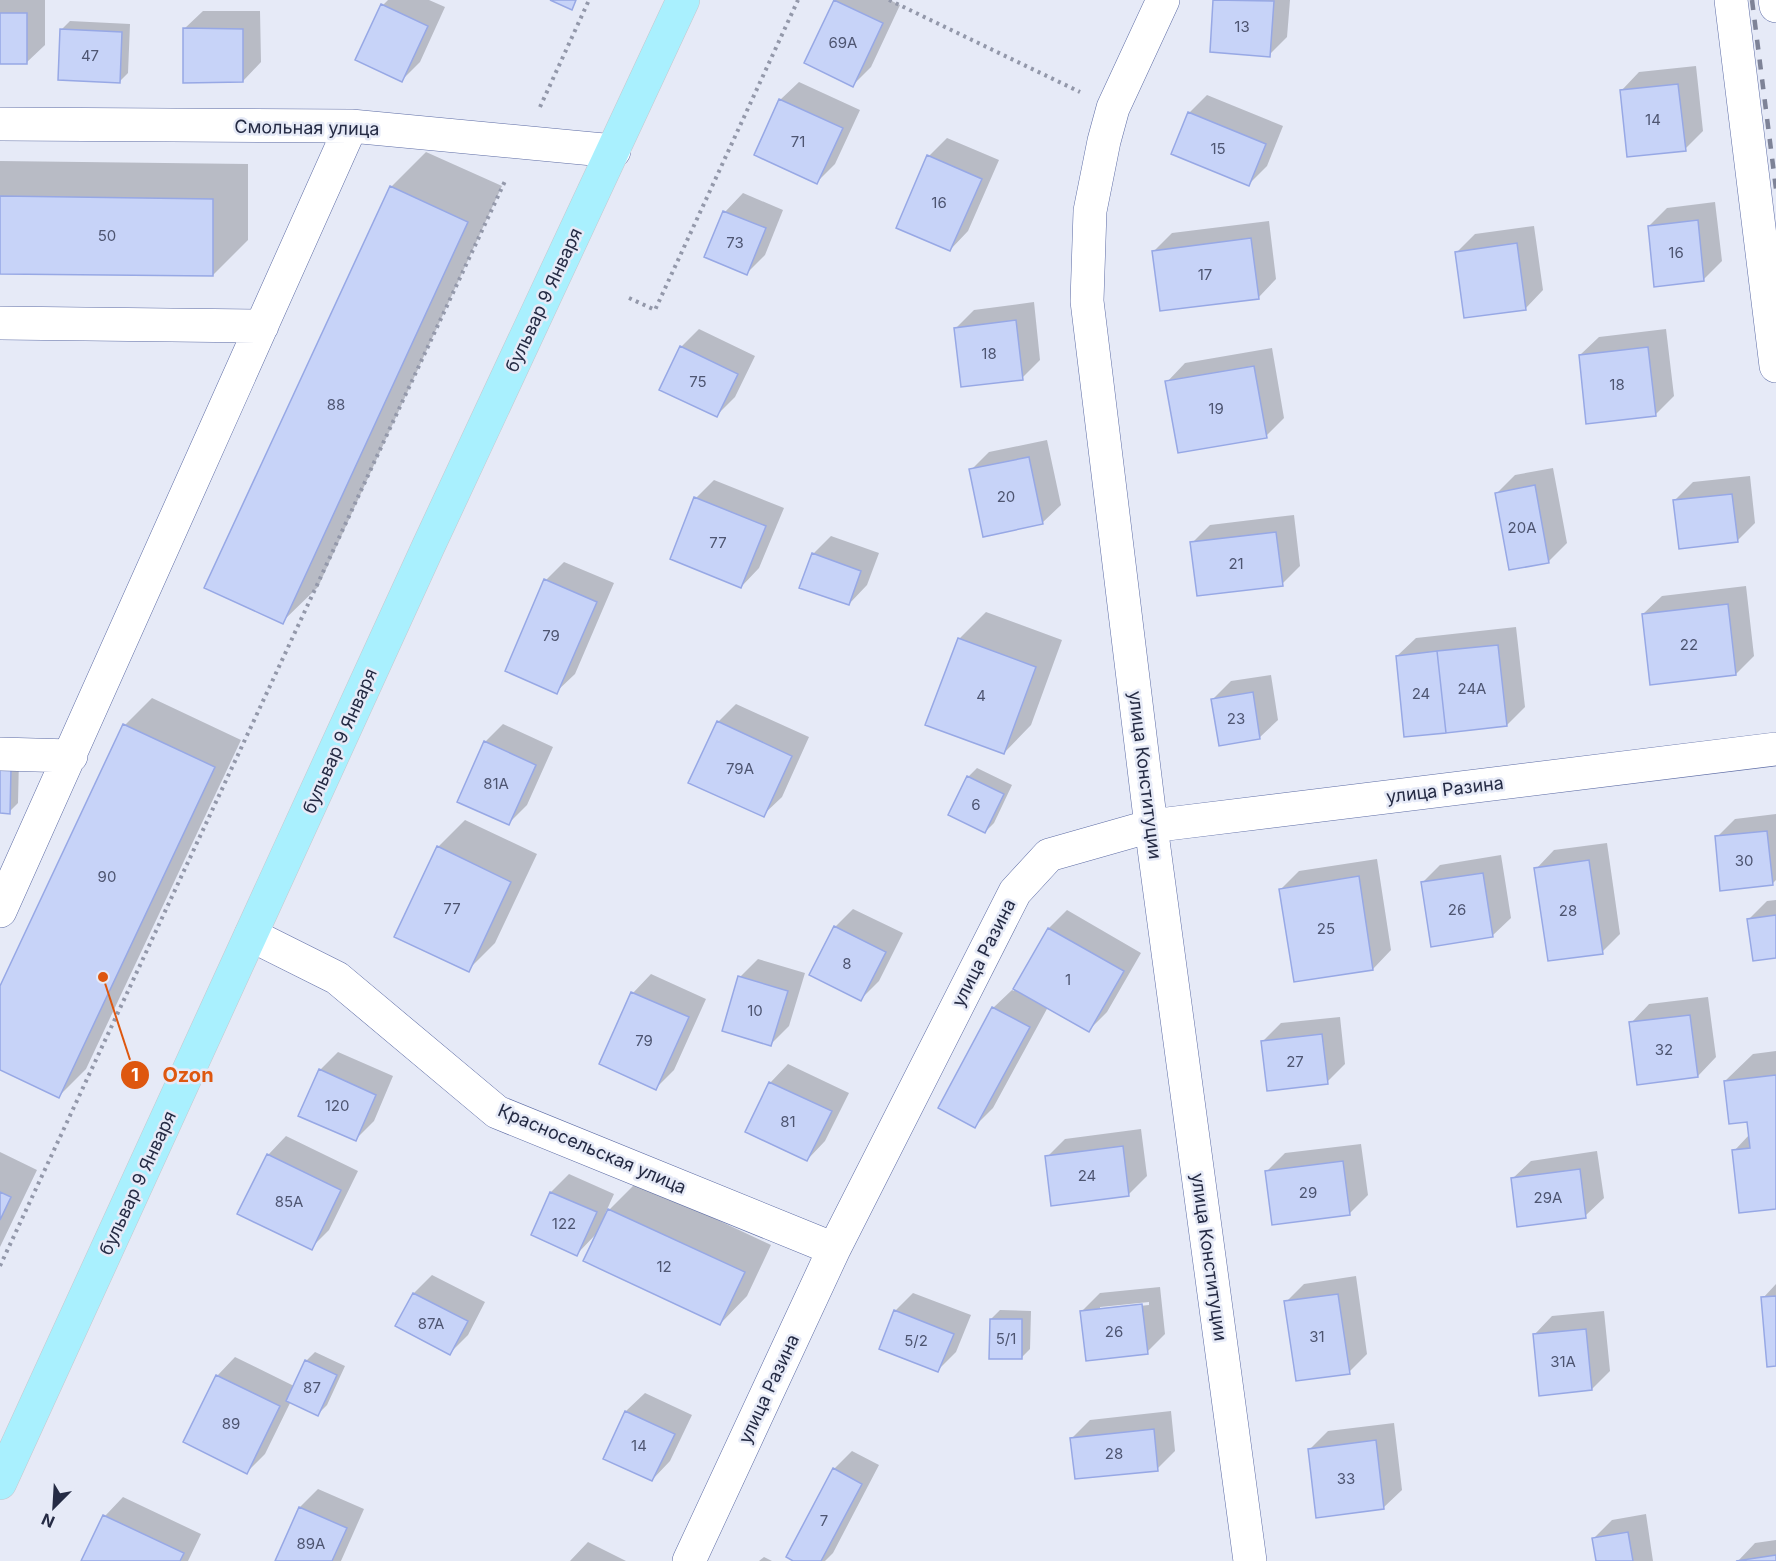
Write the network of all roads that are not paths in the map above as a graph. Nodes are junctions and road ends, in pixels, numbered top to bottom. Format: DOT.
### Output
graph roads {
  1 [pos="683,0"];
  2 [pos="1163,0"];
  3 [pos="1731,0"];
  4 [pos="1775,0"];
  5 [pos="1776,6"];
  6 [pos="0,124"];
  7 [pos="351,126"];
  8 [pos="614,151"];
  9 [pos="0,323"];
  10 [pos="262,327"];
  11 [pos="1776,366"];
  12 [pos="1776,749"];
  13 [pos="0,754"];
  14 [pos="71,756"];
  15 [pos="1151,826"];
  16 [pos="0,910"];
  17 [pos="251,935"];
  18 [pos="834,1249"];
  19 [pos="0,1483"];
  20 [pos="689,1561"];
  21 [pos="1250,1561"];
  1 -- 8 [label="main road, бульвар 9 Января"];
  2 -- 15 [label="street, улица Конституции"];
  3 -- 11 [label="street"];
  4 -- 5 [label="street"];
  6 -- 7 [label="street, Смольная улица"];
  7 -- 8 [label="street, Смольная улица"];
  7 -- 10 [label="street"];
  8 -- 17 [label="main road, бульвар 9 Января"];
  9 -- 10 [label="street"];
  10 -- 14 [label="street"];
  12 -- 15 [label="street, улица Разина"];
  13 -- 14 [label="street"];
  14 -- 16 [label="street"];
  15 -- 18 [label="street, улица Разина"];
  15 -- 21 [label="street, улица Конституции"];
  17 -- 18 [label="street, Красносельская улица"];
  17 -- 19 [label="main road, бульвар 9 Января"];
  18 -- 20 [label="street, улица Разина"];
}
